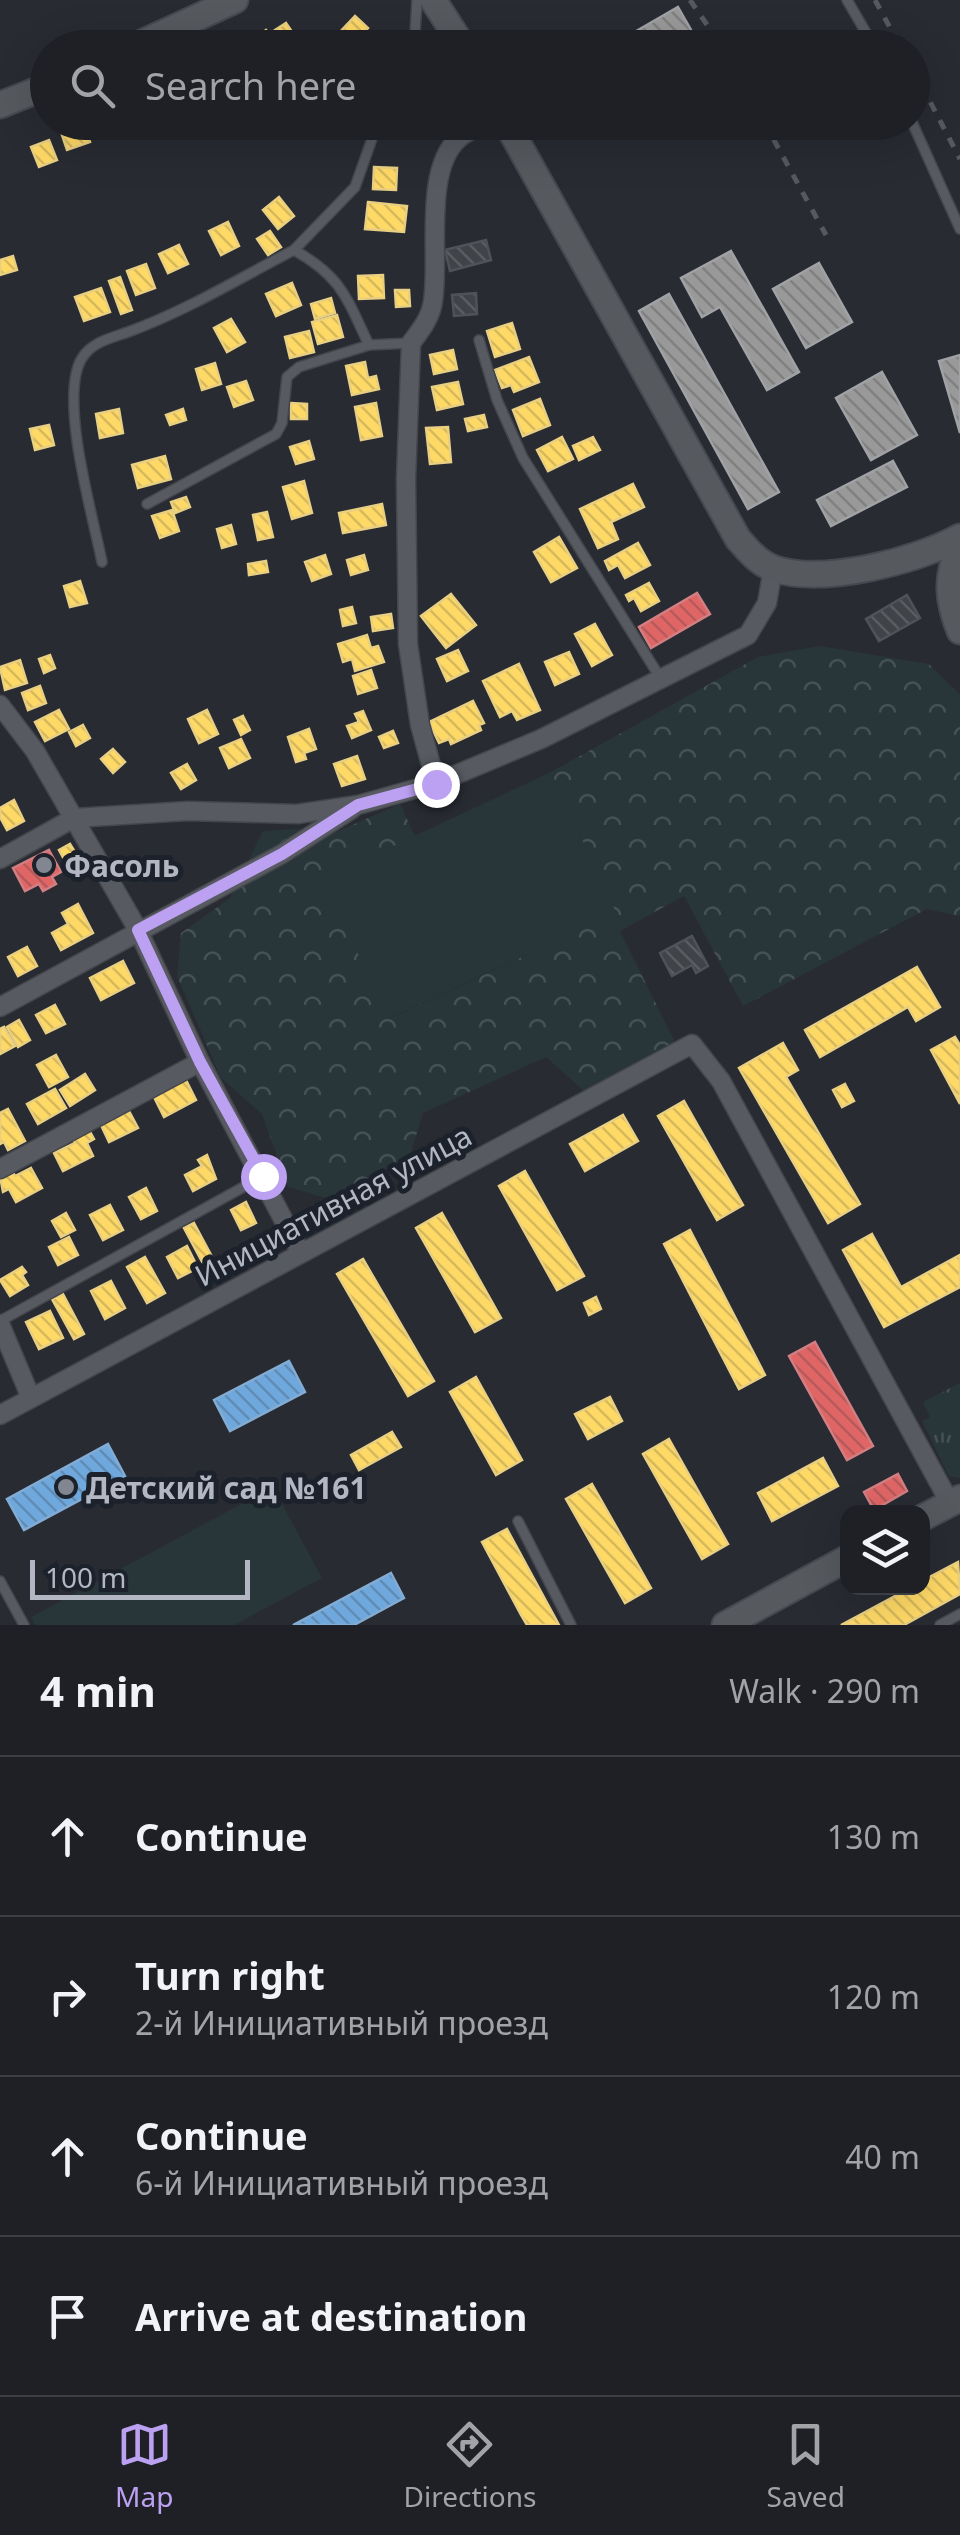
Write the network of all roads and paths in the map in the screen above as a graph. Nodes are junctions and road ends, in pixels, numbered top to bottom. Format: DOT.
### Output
graph roads {
  1 [pos="235,0"];
  2 [pos="417,0"];
  3 [pos="434,0"];
  4 [pos="847,0"];
  5 [pos="169,30"];
  6 [pos="415,30"];
  7 [pos="453,30"];
  8 [pos="865,30"];
  9 [pos="30,93"];
  10 [pos="0,105"];
  11 [pos="372,140"];
  12 [pos="457,140"];
  13 [pos="516,140"];
  14 [pos="921,140"];
  15 [pos="958,214"];
  16 [pos="960,230"];
  17 [pos="294,250"];
  18 [pos="479,340"];
  19 [pos="412,343"];
  20 [pos="368,344"];
  21 [pos="147,504"];
  22 [pos="960,537"];
  23 [pos="960,548"];
  24 [pos="102,562"];
  25 [pos="773,568"];
  26 [pos="960,631"];
  27 [pos="661,679"];
  28 [pos="0,705"];
  29 [pos="436,784"];
  30 [pos="358,805"];
  31 [pos="74,818"];
  32 [pos="0,859"];
  33 [pos="138,930"];
  34 [pos="0,1007"];
  35 [pos="200,1062"];
  36 [pos="0,1169"];
  37 [pos="263,1176"];
  38 [pos="301,1253"];
  39 [pos="0,1323"];
  40 [pos="31,1398"];
  41 [pos="0,1415"];
  42 [pos="955,1500"];
  43 [pos="930,1514"];
  44 [pos="518,1521"];
  45 [pos="840,1562"];
  46 [pos="0,1581"];
  47 [pos="960,1614"];
  48 [pos="24,1625"];
  49 [pos="571,1625"];
  50 [pos="725,1625"];
  51 [pos="940,1625"];
  1 -- 5 [label="street"];
  2 -- 6 [label="lane"];
  3 -- 7 [label="street"];
  4 -- 8 [label="lane"];
  9 -- 10 [label="street"];
  11 -- 17 [label="lane"];
  12 -- 19 [label="street"];
  13 -- 25 [label="street"];
  14 -- 15 [label="lane"];
  15 -- 16 [label="lane"];
  17 -- 20 [label="lane"];
  17 -- 24 [label="lane"];
  18 -- 27 [label="lane"];
  19 -- 20 [label="lane"];
  19 -- 29 [label="street"];
  20 -- 21 [label="lane"];
  22 -- 25 [label="street"];
  23 -- 26 [label="street"];
  25 -- 27 [label="street"];
  27 -- 29 [label="street"];
  28 -- 31 [label="street"];
  29 -- 30 [label="street"];
  30 -- 31 [label="street"];
  30 -- 33 [label="street"];
  31 -- 32 [label="street"];
  31 -- 33 [label="street"];
  33 -- 34 [label="street"];
  33 -- 35 [label="street"];
  35 -- 36 [label="street"];
  35 -- 37 [label="street"];
  37 -- 38 [label="street"];
  37 -- 39 [label="lane"];
  38 -- 40 [label="street, Инициативная улица"];
  38 -- 42 [label="street, Инициативная улица"];
  39 -- 40 [label="street"];
  40 -- 41 [label="street, Инициативная улица"];
  42 -- 43 [label="street"];
  44 -- 49 [label="lane"];
  45 -- 50 [label="street"];
  46 -- 48 [label="lane"];
  47 -- 51 [label="lane"];
}
